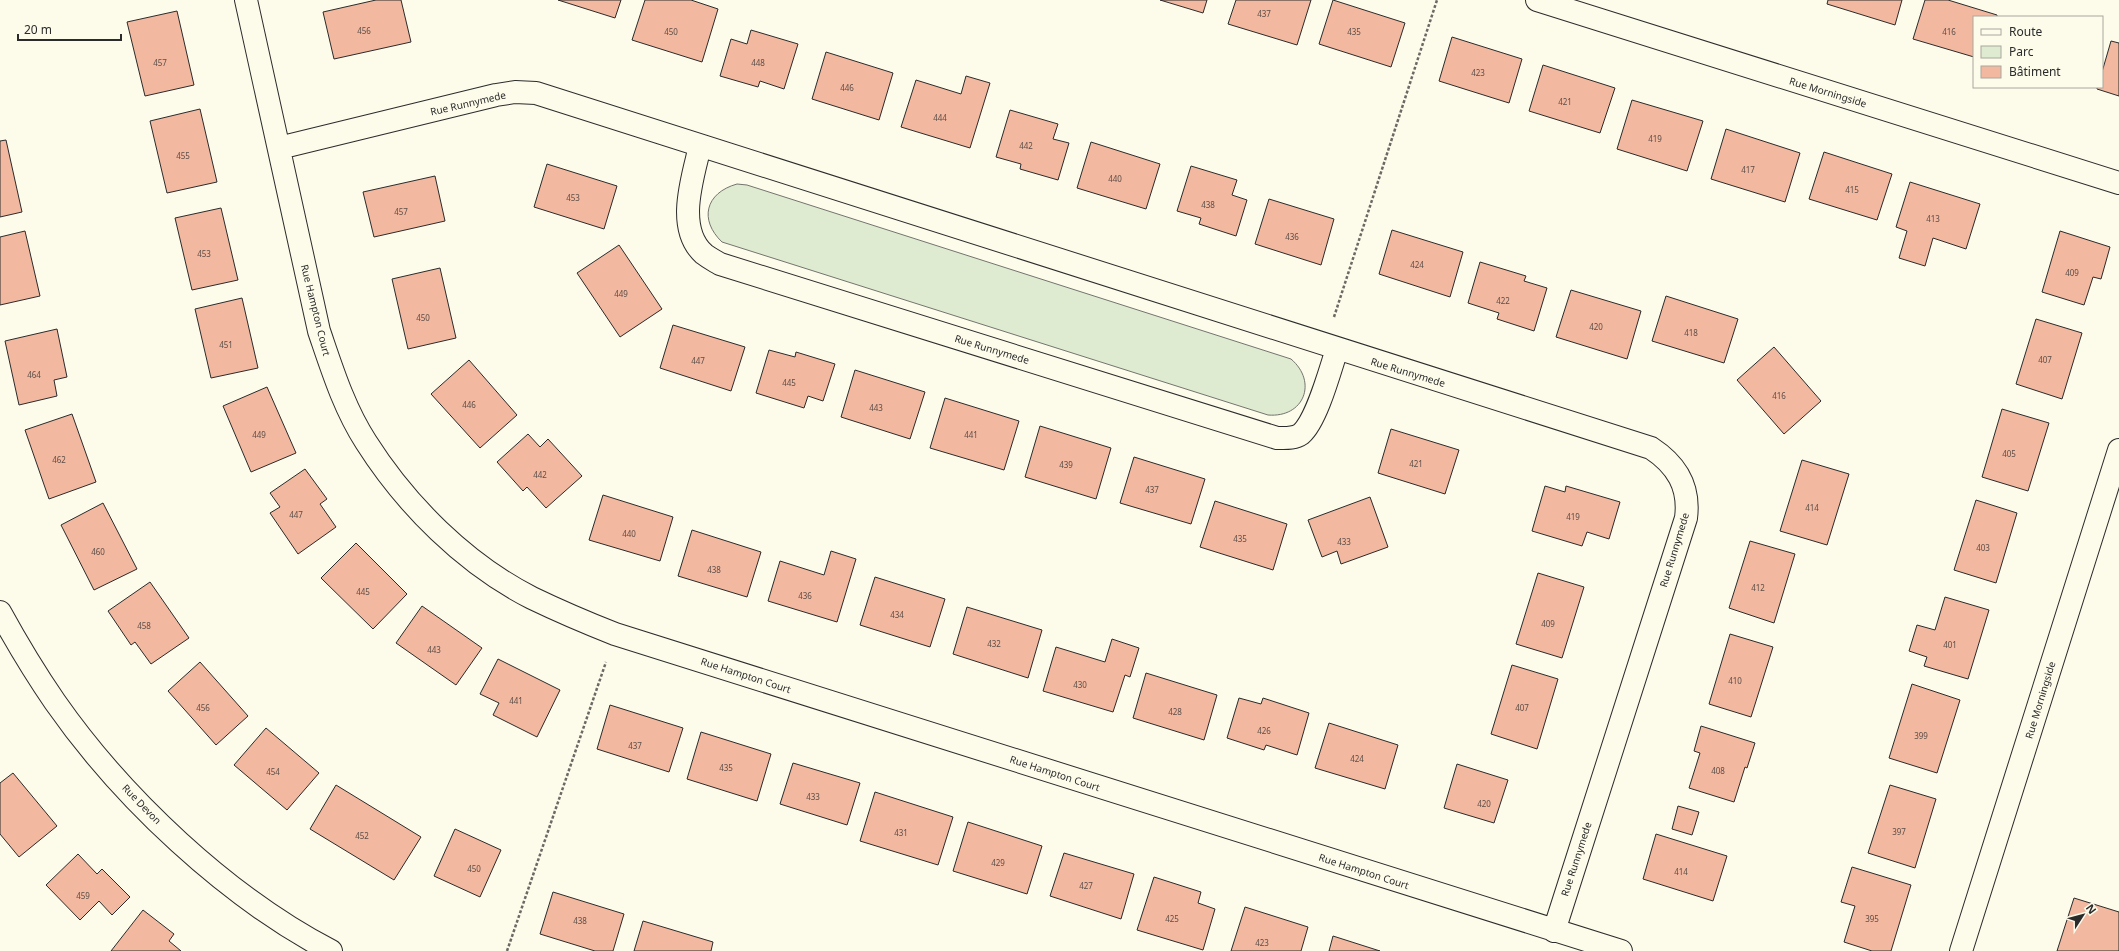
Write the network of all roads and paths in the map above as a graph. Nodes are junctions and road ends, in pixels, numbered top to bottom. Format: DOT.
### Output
graph roads {
  1 [pos="246,0"];
  2 [pos="1437,0"];
  3 [pos="1537,0"];
  4 [pos="700,146"];
  5 [pos="279,148"];
  6 [pos="2119,183"];
  7 [pos="1334,319"];
  8 [pos="1337,349"];
  9 [pos="2119,450"];
  10 [pos="0,612"];
  11 [pos="615,634"];
  12 [pos="1554,931"];
  13 [pos="331,951"];
  14 [pos="507,951"];
  15 [pos="1621,951"];
  16 [pos="1961,951"];
  1 -- 5 [label="street, Rue Hampton Court"];
  2 -- 7 [label="path"];
  3 -- 6 [label="street, Rue Morningside"];
  4 -- 5 [label="street, Rue Runnymede"];
  4 -- 8 [label="street, Rue Runnymede"];
  4 -- 8 [label="street, Rue Runnymede"];
  5 -- 11 [label="street, Rue Hampton Court"];
  8 -- 12 [label="street, Rue Runnymede"];
  9 -- 16 [label="street, Rue Morningside"];
  10 -- 13 [label="street, Rue Devon"];
  11 -- 12 [label="street, Rue Hampton Court"];
  11 -- 14 [label="path"];
  12 -- 15 [label="street, Rue Hampton Court"];
}
